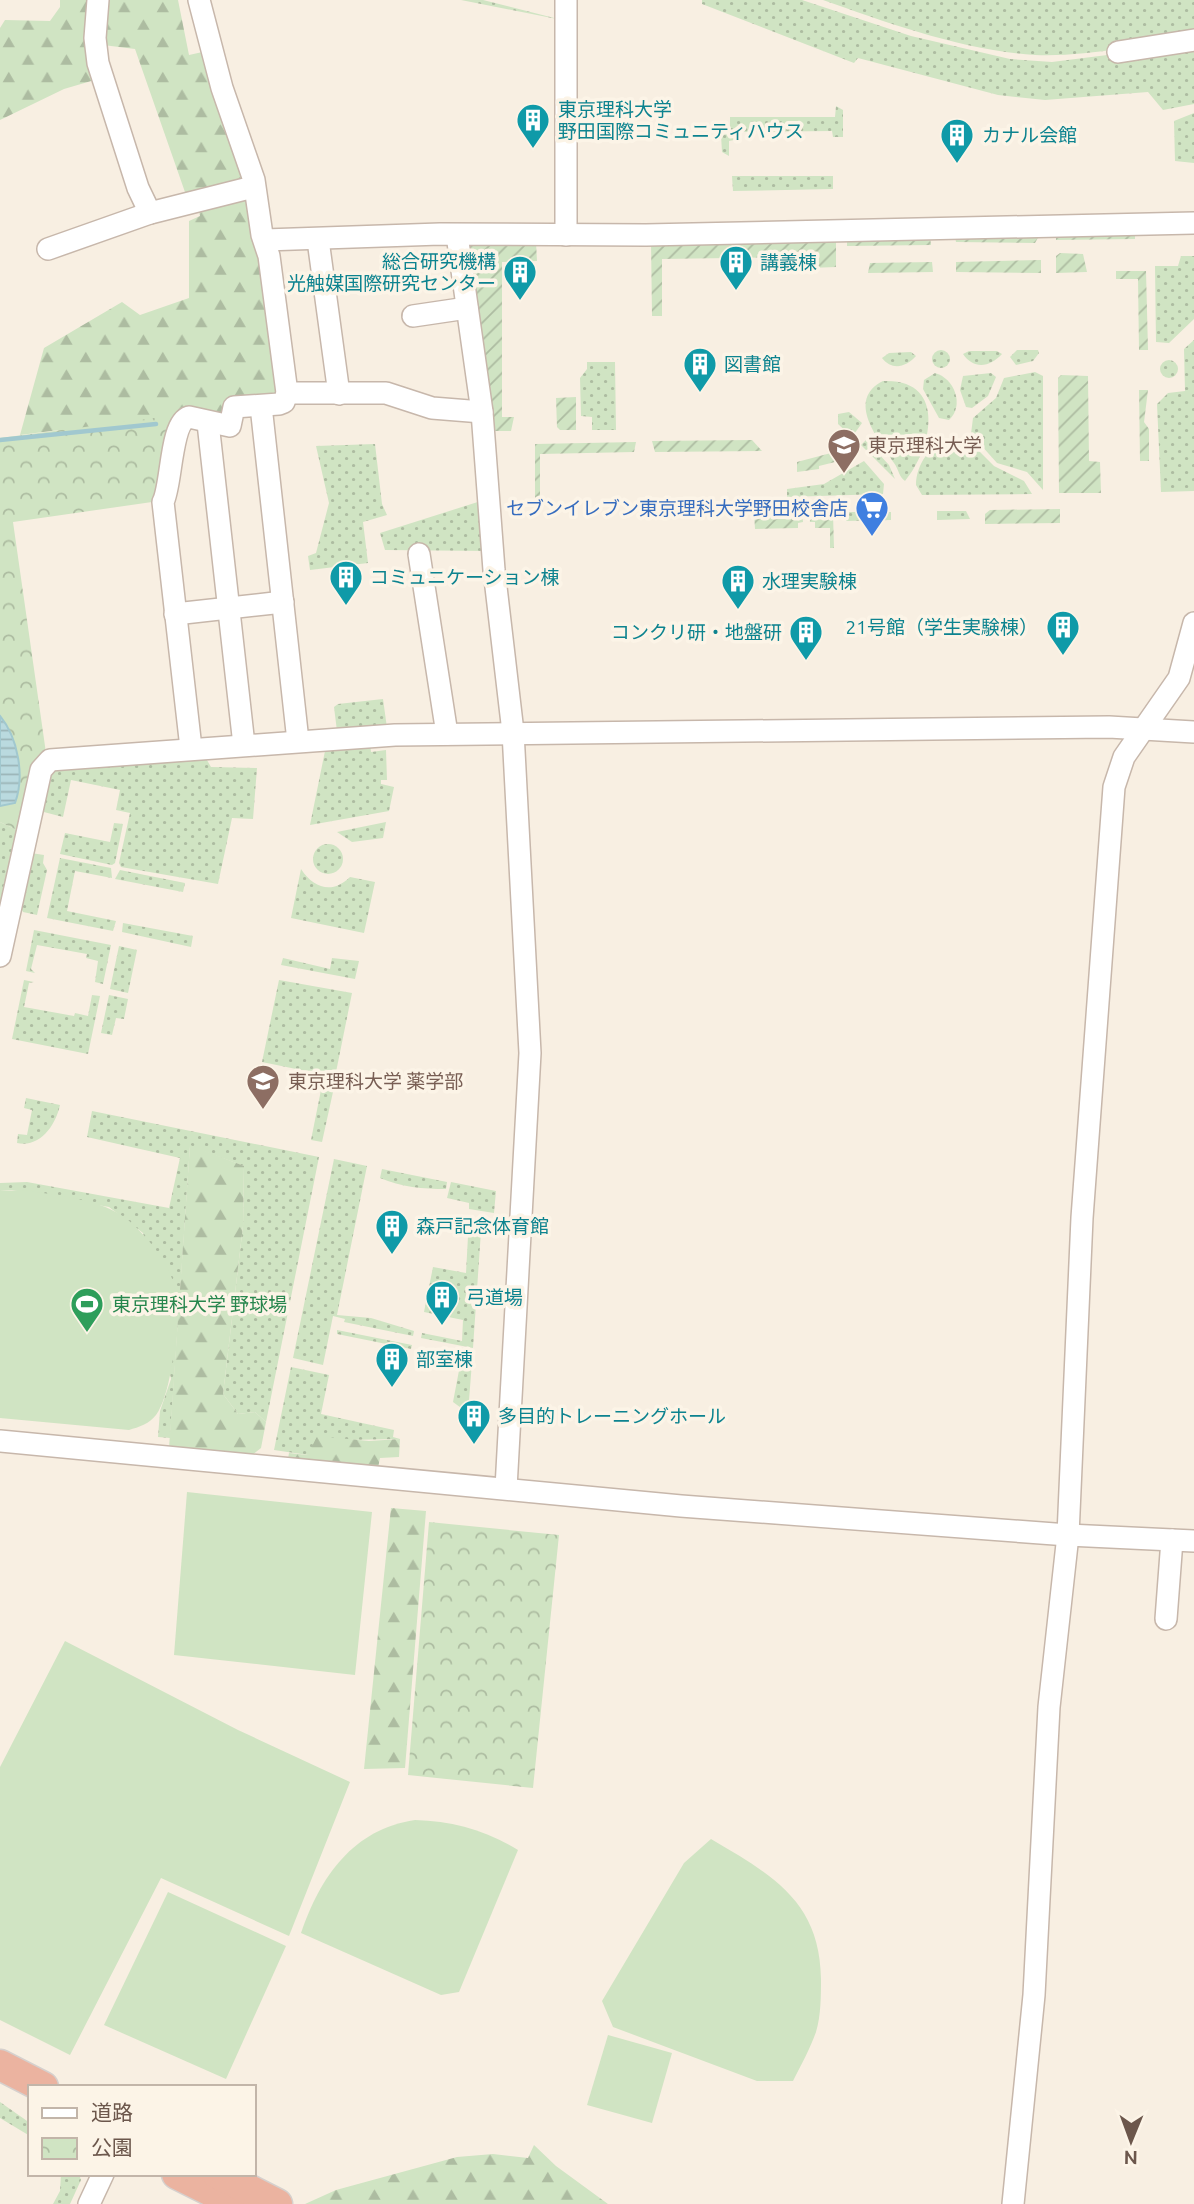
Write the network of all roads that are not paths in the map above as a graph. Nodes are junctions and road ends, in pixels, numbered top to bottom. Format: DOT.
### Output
graph roads {
  1 [pos="98,0"];
  2 [pos="199,0"];
  3 [pos="566,0"];
  4 [pos="1194,40"];
  5 [pos="1118,52"];
  6 [pos="253,187"];
  7 [pos="150,213"];
  8 [pos="1194,223"];
  9 [pos="457,235"];
  10 [pos="566,235"];
  11 [pos="265,240"];
  12 [pos="318,240"];
  13 [pos="48,249"];
  14 [pos="467,308"];
  15 [pos="413,316"];
  16 [pos="287,393"];
  17 [pos="339,394"];
  18 [pos="261,405"];
  19 [pos="482,412"];
  20 [pos="208,423"];
  21 [pos="419,554"];
  22 [pos="283,602"];
  23 [pos="229,607"];
  24 [pos="175,614"];
  25 [pos="1194,623"];
  26 [pos="1144,729"];
  27 [pos="513,732"];
  28 [pos="1194,732"];
  29 [pos="447,734"];
  30 [pos="298,741"];
  31 [pos="244,744"];
  32 [pos="191,748"];
  33 [pos="0,956"];
  34 [pos="0,1441"];
  35 [pos="506,1488"];
  36 [pos="1068,1535"];
  37 [pos="1172,1540"];
  38 [pos="1194,1541"];
  39 [pos="1166,1619"];
  40 [pos="0,2065"];
  41 [pos="39,2085"];
  42 [pos="0,2086"];
  43 [pos="28,2100"];
  44 [pos="102,2176"];
  45 [pos="181,2176"];
  46 [pos="222,2176"];
  47 [pos="89,2204"];
  48 [pos="236,2204"];
  49 [pos="277,2204"];
  50 [pos="1013,2204"];
  1 -- 7 [label="street"];
  2 -- 6 [label="street"];
  3 -- 10 [label="street"];
  4 -- 5 [label="street"];
  6 -- 7 [label="street"];
  6 -- 11 [label="street"];
  7 -- 13 [label="street"];
  8 -- 10 [label="street"];
  9 -- 10 [label="street"];
  9 -- 12 [label="street"];
  9 -- 14 [label="street"];
  11 -- 12 [label="street"];
  11 -- 16 [label="street"];
  12 -- 17 [label="street"];
  14 -- 15 [label="street"];
  14 -- 19 [label="street"];
  16 -- 17 [label="street"];
  16 -- 18 [label="street"];
  17 -- 19 [label="street"];
  18 -- 20 [label="street"];
  18 -- 22 [label="street"];
  19 -- 27 [label="street"];
  20 -- 23 [label="street"];
  20 -- 24 [label="street"];
  21 -- 29 [label="street"];
  22 -- 23 [label="street"];
  22 -- 30 [label="street"];
  23 -- 24 [label="street"];
  23 -- 31 [label="street"];
  24 -- 32 [label="street"];
  25 -- 26 [label="street"];
  26 -- 27 [label="street"];
  26 -- 28 [label="street"];
  26 -- 36 [label="street"];
  27 -- 29 [label="street"];
  27 -- 35 [label="street"];
  29 -- 30 [label="street"];
  30 -- 31 [label="street"];
  31 -- 32 [label="street"];
  32 -- 33 [label="street"];
  34 -- 35 [label="street"];
  35 -- 36 [label="street"];
  36 -- 37 [label="street"];
  36 -- 50 [label="street"];
  37 -- 38 [label="street"];
  37 -- 39 [label="street"];
  40 -- 41 [label="highway"];
  42 -- 43 [label="highway"];
  44 -- 47 [label="street"];
  45 -- 48 [label="highway"];
  46 -- 49 [label="highway"];
}
